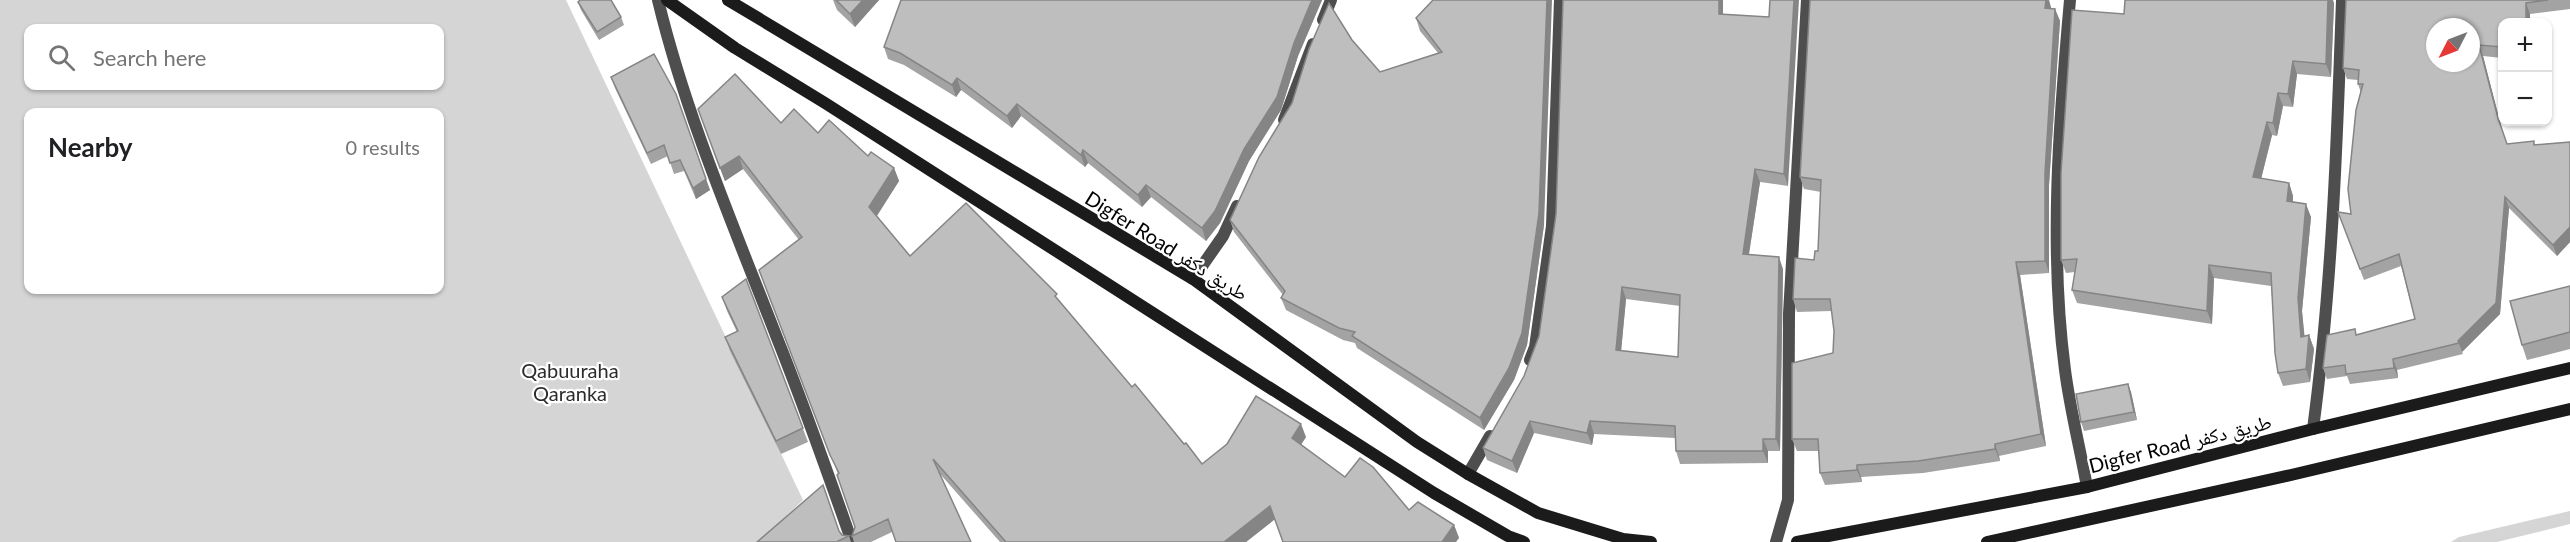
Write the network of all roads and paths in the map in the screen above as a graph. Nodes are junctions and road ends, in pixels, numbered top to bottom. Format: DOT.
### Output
graph roads {
  1 [pos="658,0"];
  2 [pos="667,0"];
  3 [pos="728,0"];
  4 [pos="1331,0"];
  5 [pos="1560,0"];
  6 [pos="1806,0"];
  7 [pos="2070,0"];
  8 [pos="2342,0"];
  9 [pos="1278,130"];
  10 [pos="1242,195"];
  11 [pos="1193,279"];
  12 [pos="2570,368"];
  13 [pos="1524,375"];
  14 [pos="2570,409"];
  15 [pos="1497,424"];
  16 [pos="2313,429"];
  17 [pos="1468,474"];
  18 [pos="2087,487"];
  19 [pos="852,542"];
  20 [pos="1524,542"];
  21 [pos="1651,542"];
  22 [pos="1776,542"];
  23 [pos="1797,542"];
  24 [pos="1987,542"];
  1 -- 19 [label="street"];
  2 -- 20 [label="street"];
  3 -- 11 [label="street, Digfer Road طريق دكفر"];
  4 -- 9 [label="street"];
  5 -- 13 [label="street"];
  6 -- 22 [label="street"];
  7 -- 18 [label="street"];
  8 -- 16 [label="street"];
  10 -- 11 [label="street"];
  11 -- 17 [label="street, Digfer Road طريق دكفر"];
  12 -- 16 [label="street, Digfer Road طريق دكفر"];
  14 -- 24 [label="street"];
  15 -- 17 [label="street"];
  16 -- 18 [label="street, Digfer Road طريق دكفر"];
  17 -- 21 [label="street, Digfer Road طريق دكفر"];
  18 -- 23 [label="street, Digfer Road طريق دكفر"];
}
